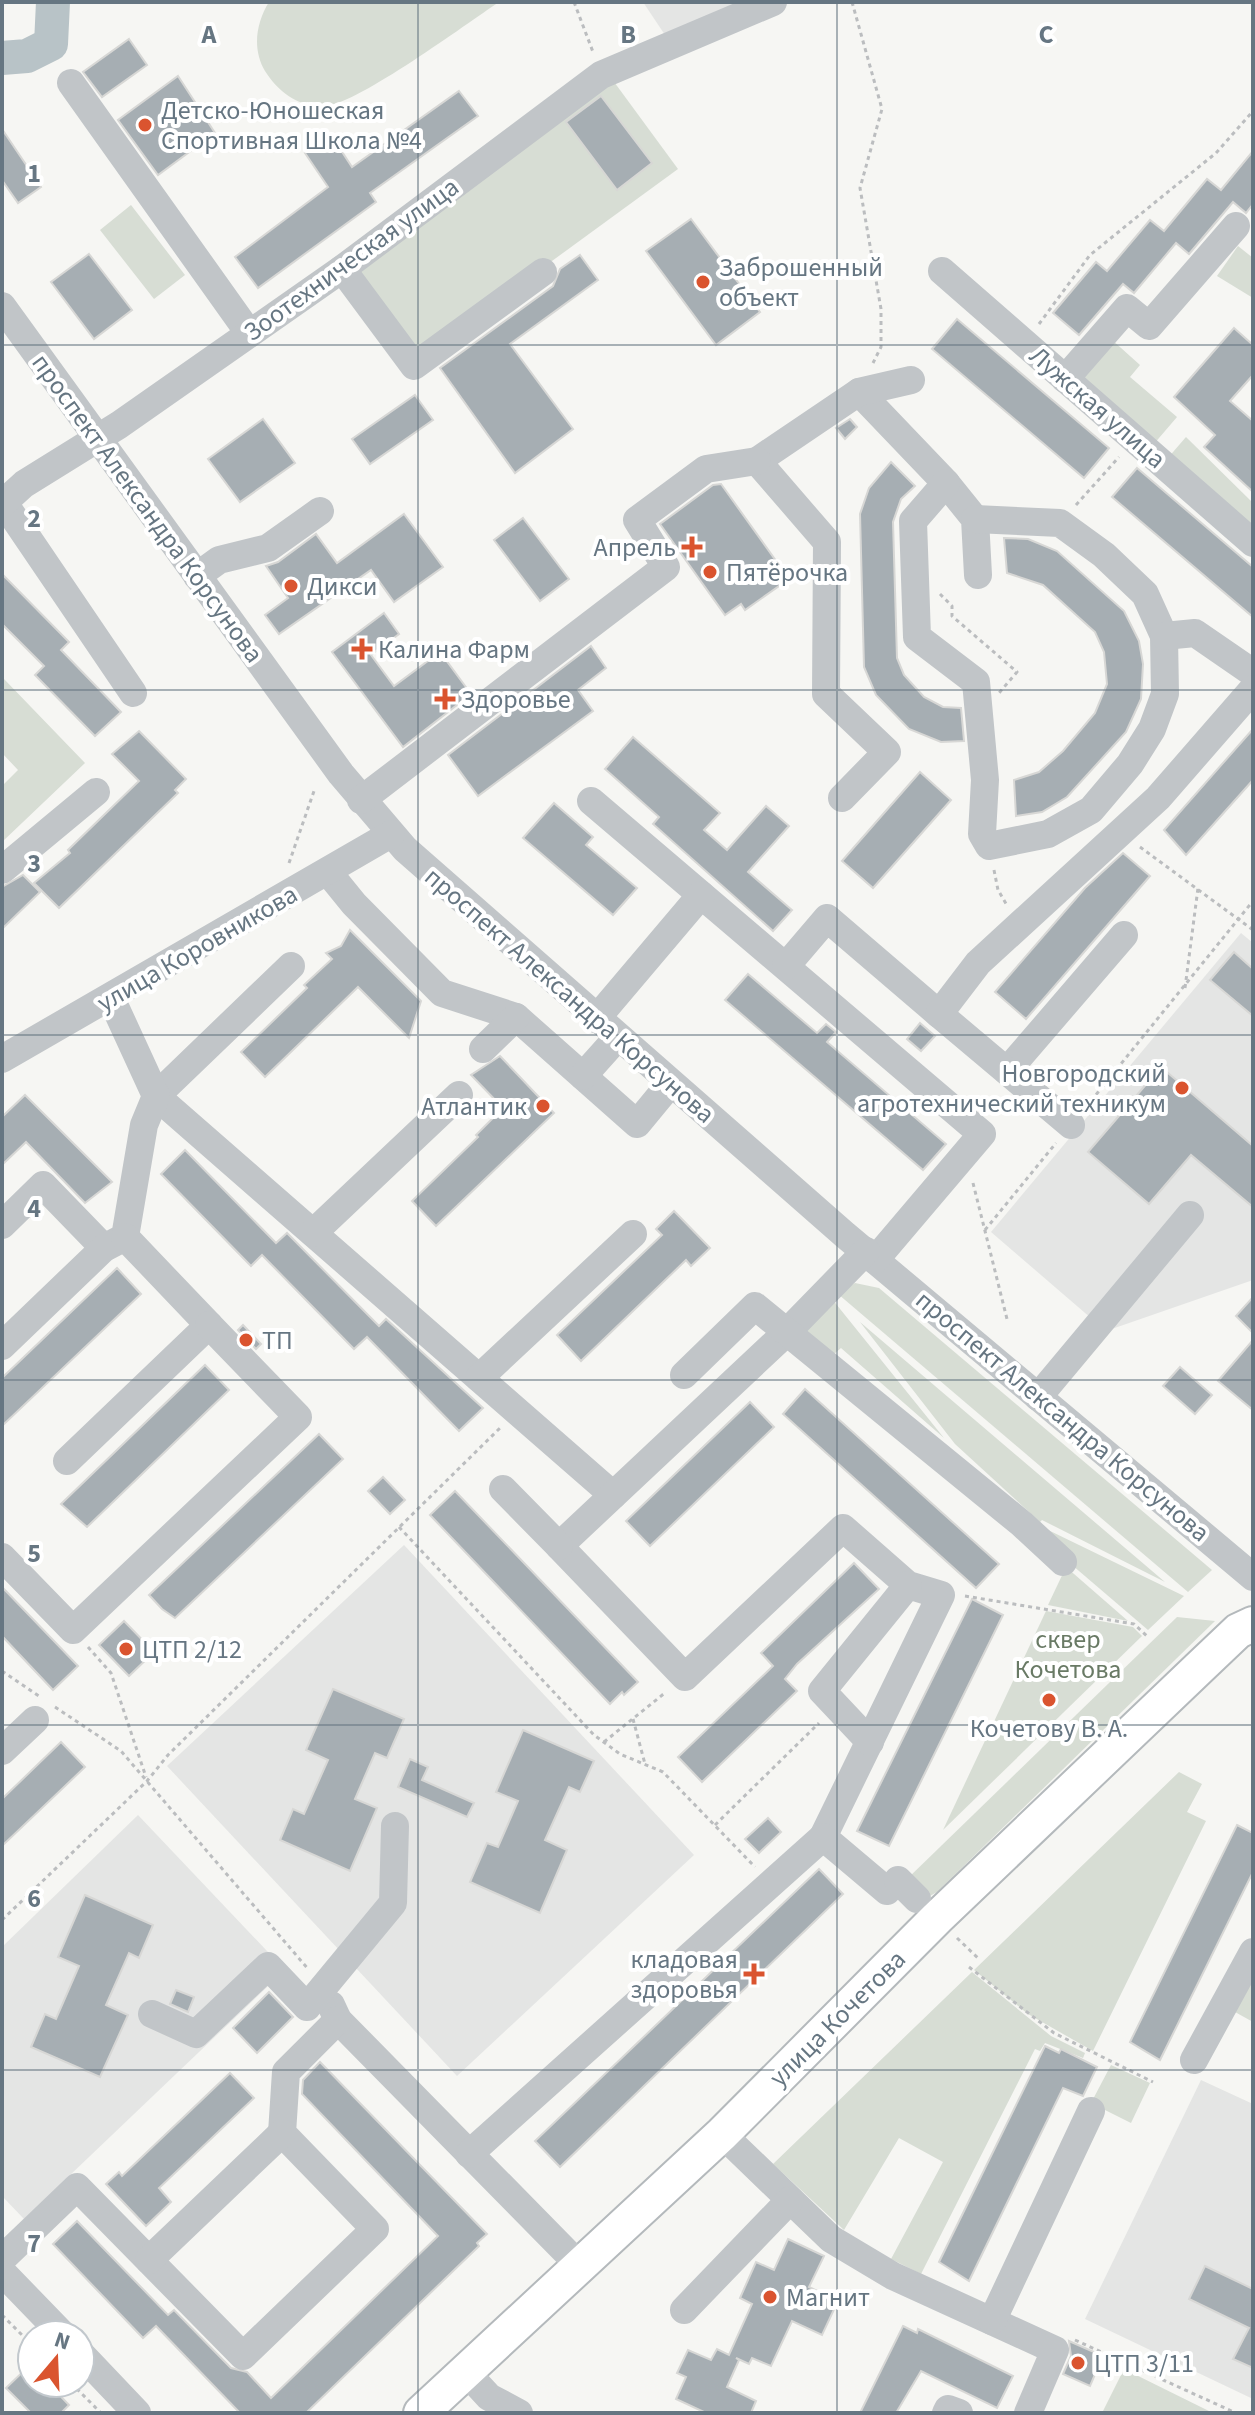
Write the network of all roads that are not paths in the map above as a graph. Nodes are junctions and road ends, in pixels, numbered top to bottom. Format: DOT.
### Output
graph roads {
  1 [pos="773,2"];
  2 [pos="71,83"];
  3 [pos="1236,226"];
  4 [pos="342,269"];
  5 [pos="942,271"];
  6 [pos="543,272"];
  7 [pos="2,306"];
  8 [pos="249,333"];
  9 [pos="1065,379"];
  10 [pos="911,380"];
  11 [pos="859,392"];
  12 [pos="98,439"];
  13 [pos="757,461"];
  14 [pos="946,483"];
  15 [pos="3,502"];
  16 [pos="320,511"];
  17 [pos="975,519"];
  18 [pos="1253,543"];
  19 [pos="978,575"];
  20 [pos="197,576"];
  21 [pos="1164,636"];
  22 [pos="1253,673"];
  23 [pos="1253,689"];
  24 [pos="133,693"];
  25 [pos="96,792"];
  26 [pos="842,798"];
  27 [pos="361,800"];
  28 [pos="591,801"];
  29 [pos="391,834"];
  30 [pos="2,870"];
  31 [pos="328,872"];
  32 [pos="701,895"];
  33 [pos="1124,935"];
  34 [pos="291,966"];
  35 [pos="786,966"];
  36 [pos="111,998"];
  37 [pos="939,1014"];
  38 [pos="516,1017"];
  39 [pos="596,1019"];
  40 [pos="617,1038"];
  41 [pos="483,1049"];
  42 [pos="2,1059"];
  43 [pos="1007,1071"];
  44 [pos="583,1076"];
  45 [pos="670,1084"];
  46 [pos="459,1095"];
  47 [pos="156,1096"];
  48 [pos="1071,1125"];
  49 [pos="1190,1215"];
  50 [pos="2,1225"];
  51 [pos="313,1233"];
  52 [pos="633,1234"];
  53 [pos="114,1243"];
  54 [pos="870,1256"];
  55 [pos="209,1325"];
  56 [pos="788,1331"];
  57 [pos="2,1346"];
  58 [pos="684,1375"];
  59 [pos="479,1378"];
  60 [pos="1038,1397"];
  61 [pos="67,1461"];
  62 [pos="503,1489"];
  63 [pos="613,1495"];
  64 [pos="559,1546"];
  65 [pos="2,1557"];
  66 [pos="1063,1562"];
  67 [pos="1253,1577"];
  68 [pos="908,1585"];
  69 [pos="1253,1624"];
  70 [pos="35,1720"];
  71 [pos="870,1742"];
  72 [pos="2,1751"];
  73 [pos="395,1826"];
  74 [pos="823,1837"];
  75 [pos="900,1890"];
  76 [pos="1253,1952"];
  77 [pos="322,1986"];
  78 [pos="152,2014"];
  79 [pos="338,2020"];
  80 [pos="1194,2060"];
  81 [pos="1091,2111"];
  82 [pos="282,2133"];
  83 [pos="722,2134"];
  84 [pos="469,2154"];
  85 [pos="790,2200"];
  86 [pos="2,2259"];
  87 [pos="149,2260"];
  88 [pos="578,2264"];
  89 [pos="8,2290"];
  90 [pos="684,2310"];
  91 [pos="43,2319"];
  92 [pos="992,2321"];
  93 [pos="96,2370"];
  94 [pos="466,2372"];
  95 [pos="137,2413"];
  96 [pos="421,2413"];
  97 [pos="519,2413"];
  98 [pos="946,2413"];
  99 [pos="959,2413"];
  100 [pos="1028,2413"];
  1 -- 4 [label="street, Зоотехническая улица"];
  2 -- 8 [label="street"];
  3 -- 9 [label="street"];
  4 -- 6 [label="street"];
  4 -- 8 [label="street, Зоотехническая улица"];
  5 -- 9 [label="street, Лужская улица"];
  7 -- 12 [label="street, проспект Александра Корсунова"];
  8 -- 12 [label="street, Зоотехническая улица"];
  9 -- 18 [label="street, Лужская улица"];
  10 -- 11 [label="street"];
  11 -- 13 [label="street"];
  11 -- 14 [label="street"];
  12 -- 15 [label="street, Зоотехническая улица"];
  12 -- 20 [label="street, проспект Александра Корсунова"];
  13 -- 26 [label="street"];
  13 -- 27 [label="street"];
  14 -- 17 [label="street"];
  14 -- 21 [label="street"];
  15 -- 24 [label="street"];
  16 -- 20 [label="street"];
  17 -- 19 [label="street"];
  17 -- 21 [label="street"];
  20 -- 27 [label="street, проспект Александра Корсунова"];
  21 -- 22 [label="street"];
  23 -- 37 [label="street"];
  25 -- 30 [label="street"];
  27 -- 29 [label="street, проспект Александра Корсунова"];
  28 -- 32 [label="street"];
  29 -- 31 [label="street, улица Коровникова"];
  29 -- 39 [label="street, проспект Александра Корсунова"];
  31 -- 36 [label="street, улица Коровникова"];
  31 -- 38 [label="street"];
  32 -- 35 [label="street"];
  32 -- 39 [label="street"];
  33 -- 43 [label="street"];
  34 -- 47 [label="street"];
  35 -- 37 [label="street"];
  35 -- 54 [label="street"];
  36 -- 42 [label="street, улица Коровникова"];
  36 -- 47 [label="street"];
  37 -- 43 [label="street"];
  38 -- 41 [label="street"];
  38 -- 44 [label="street"];
  39 -- 40 [label="street, проспект Александра Корсунова"];
  40 -- 44 [label="street"];
  40 -- 45 [label="street, проспект Александра Корсунова"];
  43 -- 48 [label="street"];
  44 -- 45 [label="street"];
  45 -- 54 [label="street, проспект Александра Корсунова"];
  46 -- 51 [label="street"];
  47 -- 51 [label="street"];
  47 -- 53 [label="street"];
  49 -- 60 [label="street"];
  50 -- 53 [label="street"];
  51 -- 59 [label="street"];
  52 -- 59 [label="street"];
  53 -- 55 [label="street"];
  53 -- 57 [label="street"];
  54 -- 56 [label="street"];
  54 -- 60 [label="street, проспект Александра Корсунова"];
  55 -- 61 [label="street"];
  55 -- 65 [label="street"];
  56 -- 58 [label="street"];
  56 -- 63 [label="street"];
  56 -- 66 [label="street"];
  59 -- 63 [label="street"];
  60 -- 67 [label="street, проспект Александра Корсунова"];
  62 -- 64 [label="street"];
  63 -- 64 [label="street"];
  64 -- 68 [label="street"];
  68 -- 71 [label="street"];
  68 -- 71 [label="street"];
  69 -- 83 [label="main road, улица Кочетова"];
  70 -- 72 [label="street"];
  71 -- 74 [label="street"];
  73 -- 77 [label="street"];
  74 -- 75 [label="street"];
  74 -- 84 [label="street"];
  76 -- 80 [label="street"];
  77 -- 78 [label="street"];
  77 -- 79 [label="street"];
  79 -- 82 [label="street"];
  79 -- 84 [label="street"];
  81 -- 92 [label="street"];
  82 -- 87 [label="street"];
  82 -- 87 [label="street"];
  83 -- 85 [label="street"];
  83 -- 88 [label="main road, улица Кочетова"];
  84 -- 88 [label="street"];
  85 -- 90 [label="street"];
  85 -- 92 [label="street"];
  86 -- 87 [label="street"];
  88 -- 94 [label="main road, улица Кочетова"];
  89 -- 91 [label="street"];
  92 -- 100 [label="street"];
  93 -- 95 [label="street"];
  94 -- 96 [label="main road, улица Кочетова"];
  94 -- 97 [label="street"];
  98 -- 99 [label="street"];
}
